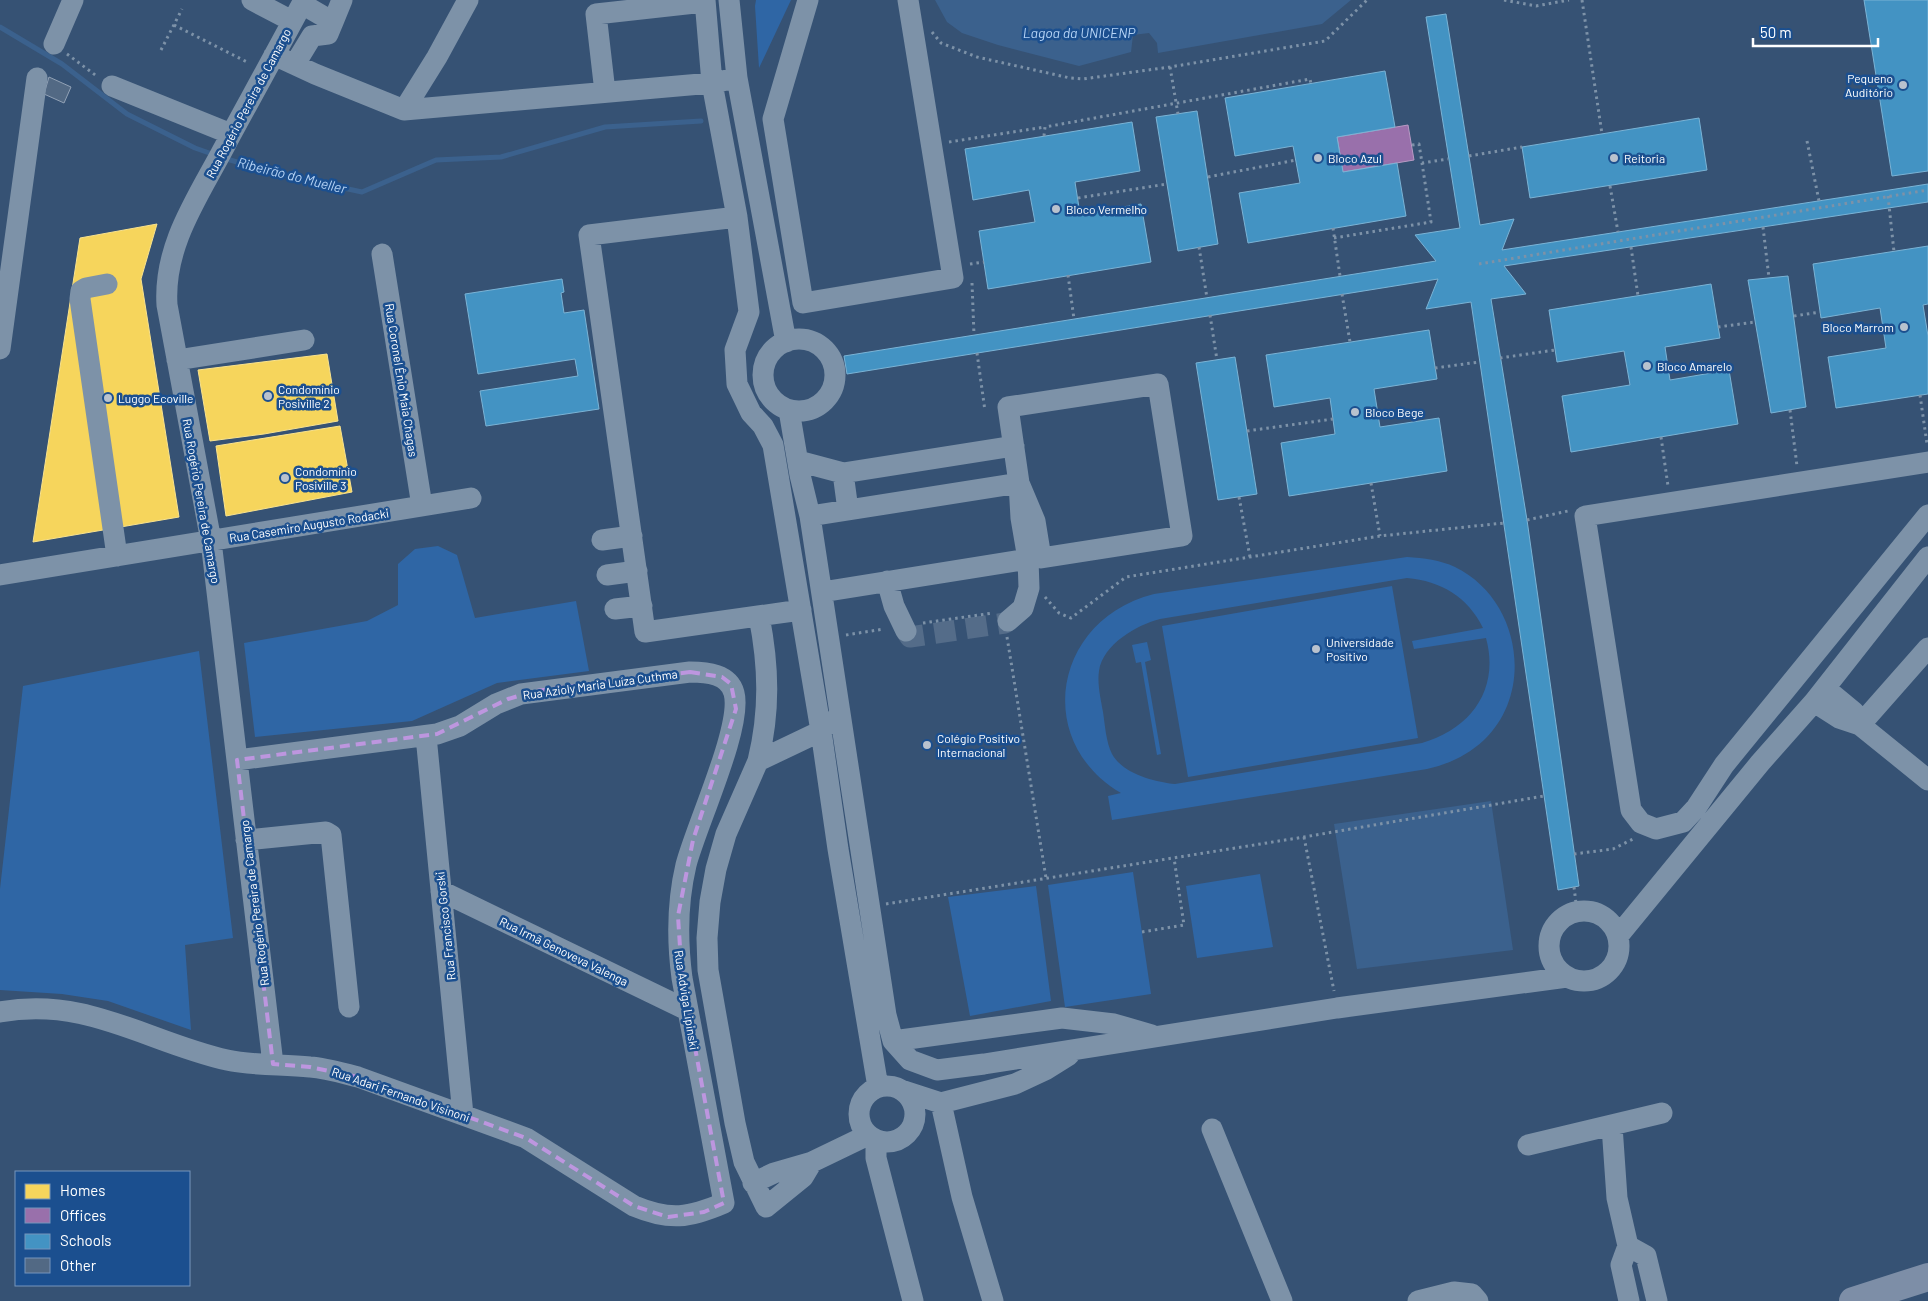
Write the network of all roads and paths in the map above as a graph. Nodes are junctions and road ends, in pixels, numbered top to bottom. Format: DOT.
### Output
graph roads {
  1 [pos="73,0"];
  2 [pos="252,0"];
  3 [pos="342,0"];
  4 [pos="468,0"];
  5 [pos="728,0"];
  6 [pos="808,0"];
  7 [pos="908,0"];
  8 [pos="1366,0"];
  9 [pos="1504,0"];
  10 [pos="1569,0"];
  11 [pos="1582,0"];
  12 [pos="704,1"];
  13 [pos="299,8"];
  14 [pos="182,9"];
  15 [pos="333,22"];
  16 [pos="174,25"];
  17 [pos="930,29"];
  18 [pos="54,44"];
  19 [pos="161,50"];
  20 [pos="270,63"];
  21 [pos="295,64"];
  22 [pos="1170,68"];
  23 [pos="37,78"];
  24 [pos="737,78"];
  25 [pos="712,83"];
  26 [pos="1311,84"];
  27 [pos="112,86"];
  28 [pos="605,92"];
  29 [pos="1176,103"];
  30 [pos="404,110"];
  31 [pos="1178,114"];
  32 [pos="1045,127"];
  33 [pos="1602,134"];
  34 [pos="1044,136"];
  35 [pos="230,138"];
  36 [pos="1807,141"];
  37 [pos="932,144"];
  38 [pos="1412,145"];
  39 [pos="1522,146"];
  40 [pos="1469,156"];
  41 [pos="1448,159"];
  42 [pos="1296,160"];
  43 [pos="1422,163"];
  44 [pos="1208,177"];
  45 [pos="1167,184"];
  46 [pos="1610,186"];
  47 [pos="1928,190"];
  48 [pos="757,191"];
  49 [pos="733,195"];
  50 [pos="1888,196"];
  51 [pos="1078,198"];
  52 [pos="1819,201"];
  53 [pos="737,217"];
  54 [pos="790,222"];
  55 [pos="765,224"];
  56 [pos="1763,227"];
  57 [pos="1333,228"];
  58 [pos="1618,232"];
  59 [pos="1334,238"];
  60 [pos="1199,247"];
  61 [pos="1631,247"];
  62 [pos="1894,252"];
  63 [pos="382,254"];
  64 [pos="6,263"];
  65 [pos="971,264"];
  66 [pos="1478,264"];
  67 [pos="971,273"];
  68 [pos="1068,275"];
  69 [pos="1340,276"];
  70 [pos="1769,278"];
  71 [pos="972,282"];
  72 [pos="106,284"];
  73 [pos="1342,294"];
  74 [pos="1638,296"];
  75 [pos="1207,298"];
  76 [pos="1820,312"];
  77 [pos="1210,316"];
  78 [pos="1794,316"];
  79 [pos="1074,319"];
  80 [pos="1755,322"];
  81 [pos="1718,327"];
  82 [pos="974,335"];
  83 [pos="304,340"];
  84 [pos="786,342"];
  85 [pos="1350,342"];
  86 [pos="0,349"];
  87 [pos="1555,350"];
  88 [pos="977,353"];
  89 [pos="1500,358"];
  90 [pos="177,360"];
  91 [pos="1217,360"];
  92 [pos="1480,362"];
  93 [pos="1435,368"];
  94 [pos="1920,395"];
  95 [pos="790,410"];
  96 [pos="1790,410"];
  97 [pos="985,411"];
  98 [pos="1333,419"];
  99 [pos="1247,431"];
  100 [pos="1661,437"];
  101 [pos="1014,446"];
  102 [pos="1928,448"];
  103 [pos="1928,462"];
  104 [pos="799,468"];
  105 [pos="843,473"];
  106 [pos="778,479"];
  107 [pos="1800,482"];
  108 [pos="1019,483"];
  109 [pos="1371,483"];
  110 [pos="1668,490"];
  111 [pos="1239,497"];
  112 [pos="471,498"];
  113 [pos="422,506"];
  114 [pos="848,510"];
  115 [pos="1928,515"];
  116 [pos="810,516"];
  117 [pos="1504,523"];
  118 [pos="632,536"];
  119 [pos="1380,536"];
  120 [pos="602,540"];
  121 [pos="211,541"];
  122 [pos="117,556"];
  123 [pos="1250,557"];
  124 [pos="1928,557"];
  125 [pos="1028,559"];
  126 [pos="637,571"];
  127 [pos="0,575"];
  128 [pos="607,575"];
  129 [pos="887,581"];
  130 [pos="1029,588"];
  131 [pos="822,592"];
  132 [pos="642,606"];
  133 [pos="615,610"];
  134 [pos="801,610"];
  135 [pos="760,616"];
  136 [pos="1003,622"];
  137 [pos="905,629"];
  138 [pos="840,636"];
  139 [pos="1928,648"];
  140 [pos="731,684"];
  141 [pos="1819,695"];
  142 [pos="840,710"];
  143 [pos="1860,725"];
  144 [pos="821,731"];
  145 [pos="426,736"];
  146 [pos="1739,747"];
  147 [pos="237,760"];
  148 [pos="758,761"];
  149 [pos="1760,763"];
  150 [pos="1928,780"];
  151 [pos="1544,796"];
  152 [pos="1641,823"];
  153 [pos="1304,837"];
  154 [pos="246,840"];
  155 [pos="1574,854"];
  156 [pos="1174,858"];
  157 [pos="1046,878"];
  158 [pos="1574,887"];
  159 [pos="441,891"];
  160 [pos="885,904"];
  161 [pos="1577,911"];
  162 [pos="1142,932"];
  163 [pos="1618,936"];
  164 [pos="1567,977"];
  165 [pos="349,1007"];
  166 [pos="1337,1008"];
  167 [pos="687,1010"];
  168 [pos="0,1012"];
  169 [pos="1157,1036"];
  170 [pos="893,1041"];
  171 [pos="1078,1049"];
  172 [pos="273,1064"];
  173 [pos="878,1087"];
  174 [pos="904,1091"];
  175 [pos="941,1103"];
  176 [pos="1662,1113"];
  177 [pos="463,1115"];
  178 [pos="1612,1126"];
  179 [pos="1212,1129"];
  180 [pos="911,1130"];
  181 [pos="872,1138"];
  182 [pos="1528,1145"];
  183 [pos="724,1203"];
  184 [pos="1628,1246"];
  185 [pos="1928,1278"];
  186 [pos="914,1301"];
  187 [pos="993,1301"];
  188 [pos="1282,1301"];
  189 [pos="1418,1301"];
  190 [pos="1478,1301"];
  191 [pos="1629,1301"];
  192 [pos="1657,1301"];
  193 [pos="1853,1301"];
  1 -- 18 [label="street"];
  2 -- 13 [label="street"];
  3 -- 15 [label="street"];
  4 -- 30 [label="street"];
  5 -- 24 [label="street"];
  6 -- 54 [label="street"];
  7 -- 37 [label="street"];
  8 -- 22 [label="path"];
  9 -- 10 [label="path"];
  11 -- 33 [label="path"];
  12 -- 25 [label="street"];
  12 -- 28 [label="street"];
  13 -- 15 [label="street"];
  13 -- 20 [label="street, Rua Rogério Pereira de Camargo"];
  14 -- 16 [label="path"];
  15 -- 21 [label="street"];
  16 -- 19 [label="path"];
  16 -- 20 [label="path"];
  17 -- 22 [label="path"];
  18 -- 27 [label="path"];
  20 -- 21 [label="street"];
  20 -- 35 [label="street, Rua Rogério Pereira de Camargo"];
  21 -- 30 [label="street"];
  22 -- 29 [label="path"];
  23 -- 64 [label="street"];
  24 -- 25 [label="street"];
  24 -- 48 [label="street"];
  25 -- 28 [label="street"];
  25 -- 49 [label="street"];
  26 -- 29 [label="path"];
  27 -- 35 [label="street"];
  28 -- 30 [label="street"];
  29 -- 31 [label="path"];
  29 -- 32 [label="path"];
  32 -- 34 [label="path"];
  32 -- 37 [label="path"];
  35 -- 90 [label="street, Rua Rogério Pereira de Camargo"];
  36 -- 52 [label="path"];
  37 -- 54 [label="street"];
  38 -- 43 [label="path"];
  39 -- 40 [label="path"];
  41 -- 43 [label="path"];
  42 -- 44 [label="path"];
  43 -- 59 [label="path"];
  45 -- 51 [label="path"];
  46 -- 58 [label="path"];
  47 -- 50 [label="path"];
  48 -- 49 [label="street"];
  48 -- 55 [label="street"];
  49 -- 53 [label="street"];
  50 -- 62 [label="path"];
  50 -- 66 [label="path"];
  53 -- 106 [label="street"];
  53 -- 118 [label="street"];
  54 -- 55 [label="street"];
  55 -- 84 [label="street"];
  56 -- 70 [label="path"];
  57 -- 59 [label="path"];
  59 -- 69 [label="path"];
  60 -- 75 [label="path"];
  61 -- 74 [label="path"];
  63 -- 113 [label="street, Rua Coronel Ênio Maia Chagas"];
  64 -- 86 [label="street"];
  65 -- 67 [label="path"];
  68 -- 79 [label="path"];
  71 -- 82 [label="path"];
  72 -- 122 [label="street"];
  73 -- 85 [label="path"];
  76 -- 78 [label="path"];
  77 -- 91 [label="path"];
  80 -- 81 [label="path"];
  83 -- 90 [label="street"];
  84 -- 95 [label="street"];
  84 -- 95 [label="street"];
  87 -- 89 [label="path"];
  88 -- 97 [label="path"];
  90 -- 121 [label="street, Rua Rogério Pereira de Camargo"];
  92 -- 93 [label="path"];
  94 -- 102 [label="path"];
  95 -- 104 [label="street"];
  96 -- 107 [label="path"];
  98 -- 99 [label="path"];
  100 -- 110 [label="path"];
  101 -- 105 [label="street"];
  101 -- 108 [label="street"];
  101 -- 108 [label="street"];
  103 -- 107 [label="street"];
  104 -- 105 [label="street"];
  104 -- 106 [label="street"];
  104 -- 116 [label="street"];
  105 -- 114 [label="street"];
  106 -- 134 [label="street"];
  107 -- 152 [label="street"];
  108 -- 114 [label="street"];
  108 -- 125 [label="street"];
  109 -- 119 [label="path"];
  111 -- 123 [label="path"];
  112 -- 113 [label="street, Rua Casemiro Augusto Rodacki"];
  113 -- 121 [label="street, Rua Casemiro Augusto Rodacki"];
  114 -- 116 [label="street"];
  115 -- 146 [label="street"];
  116 -- 131 [label="street"];
  117 -- 119 [label="path"];
  118 -- 120 [label="street"];
  118 -- 126 [label="street"];
  119 -- 123 [label="path"];
  121 -- 122 [label="street, Rua Casemiro Augusto Rodacki"];
  121 -- 147 [label="street, Rua Rogério Pereira de Camargo"];
  122 -- 127 [label="street, Rua Casemiro Augusto Rodacki"];
  123 -- 130 [label="path"];
  124 -- 141 [label="street"];
  125 -- 129 [label="street"];
  125 -- 130 [label="street"];
  126 -- 128 [label="street"];
  126 -- 132 [label="street"];
  129 -- 131 [label="street"];
  129 -- 137 [label="street"];
  130 -- 136 [label="street"];
  131 -- 142 [label="street"];
  132 -- 133 [label="street"];
  132 -- 135 [label="street"];
  134 -- 135 [label="street"];
  134 -- 144 [label="street"];
  135 -- 148 [label="street"];
  136 -- 137 [label="path"];
  136 -- 157 [label="path"];
  137 -- 138 [label="path"];
  139 -- 143 [label="street"];
  140 -- 145 [label="street, Rua Azioly Maria Luíza Cuthma"];
  140 -- 167 [label="street, Rua Adviga Lipinski"];
  141 -- 143 [label="street"];
  141 -- 149 [label="street"];
  142 -- 144 [label="street"];
  142 -- 170 [label="street"];
  143 -- 150 [label="street"];
  144 -- 148 [label="street"];
  144 -- 173 [label="street"];
  145 -- 147 [label="street, Rua Azioly Maria Luíza Cuthma"];
  145 -- 159 [label="street, Rua Francisco Gorski"];
  146 -- 149 [label="street"];
  146 -- 152 [label="street"];
  147 -- 154 [label="street, Rua Rogério Pereira de Camargo"];
  148 -- 181 [label="street"];
  149 -- 163 [label="street"];
  151 -- 153 [label="path"];
  152 -- 155 [label="path"];
  153 -- 156 [label="path"];
  153 -- 166 [label="path"];
  154 -- 165 [label="street"];
  154 -- 172 [label="street, Rua Rogério Pereira de Camargo"];
  156 -- 157 [label="path"];
  156 -- 162 [label="path"];
  157 -- 160 [label="path"];
  158 -- 161 [label="path"];
  159 -- 167 [label="street, Rua Irmã Genoveva Valenga"];
  159 -- 177 [label="street, Rua Francisco Gorski"];
  161 -- 163 [label="street"];
  161 -- 164 [label="street"];
  163 -- 164 [label="street"];
  164 -- 166 [label="street"];
  166 -- 169 [label="street"];
  167 -- 183 [label="street, Rua Adviga Lipinski"];
  168 -- 172 [label="street, Rua Adari Fernando Visinoni"];
  169 -- 170 [label="street"];
  169 -- 171 [label="street"];
  170 -- 171 [label="street"];
  171 -- 175 [label="street"];
  172 -- 177 [label="street, Rua Adari Fernando Visinoni"];
  173 -- 174 [label="street"];
  173 -- 181 [label="street"];
  174 -- 175 [label="street"];
  174 -- 180 [label="street"];
  175 -- 180 [label="street"];
  175 -- 187 [label="street"];
  176 -- 178 [label="street"];
  177 -- 183 [label="street, Rua Adari Fernando Visinoni"];
  178 -- 182 [label="street"];
  178 -- 184 [label="street"];
  179 -- 188 [label="street"];
  180 -- 181 [label="street"];
  181 -- 186 [label="street"];
  184 -- 191 [label="street"];
  184 -- 192 [label="street"];
  185 -- 193 [label="main road"];
  189 -- 190 [label="street"];
}
